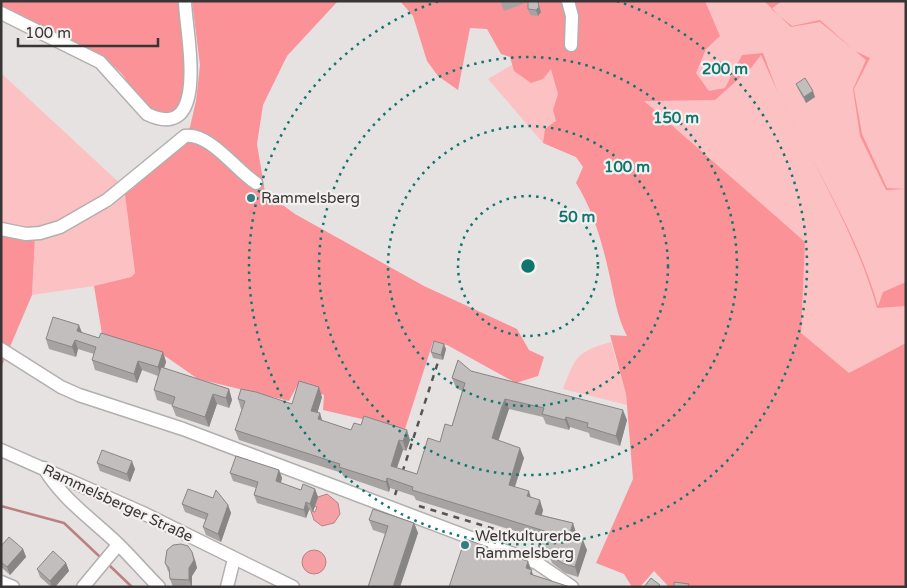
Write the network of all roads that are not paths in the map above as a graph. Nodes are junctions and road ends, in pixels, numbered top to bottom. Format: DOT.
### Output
graph roads {
  1 [pos="185,1"];
  2 [pos="568,1"];
  3 [pos="1,12"];
  4 [pos="571,45"];
  5 [pos="171,119"];
  6 [pos="185,136"];
  7 [pos="256,183"];
  8 [pos="1,229"];
  9 [pos="1,349"];
  10 [pos="1,450"];
  11 [pos="44,468"];
  12 [pos="118,545"];
  13 [pos="234,559"];
  14 [pos="1,582"];
  15 [pos="13,587"];
  16 [pos="83,587"];
  17 [pos="159,587"];
  18 [pos="227,587"];
  19 [pos="294,587"];
  20 [pos="572,587"];
  1 -- 5 [label="street"];
  2 -- 4 [label="street"];
  3 -- 5 [label="street"];
  5 -- 6 [label="street"];
  6 -- 7 [label="street"];
  6 -- 8 [label="street"];
  9 -- 20 [label="street"];
  10 -- 11 [label="street, Rammelsberger Straße"];
  11 -- 12 [label="street"];
  11 -- 13 [label="street, Rammelsberger Straße"];
  12 -- 16 [label="street"];
  12 -- 17 [label="street"];
  13 -- 18 [label="street"];
  13 -- 19 [label="street, Rammelsberger Straße"];
  14 -- 15 [label="street"];
}
